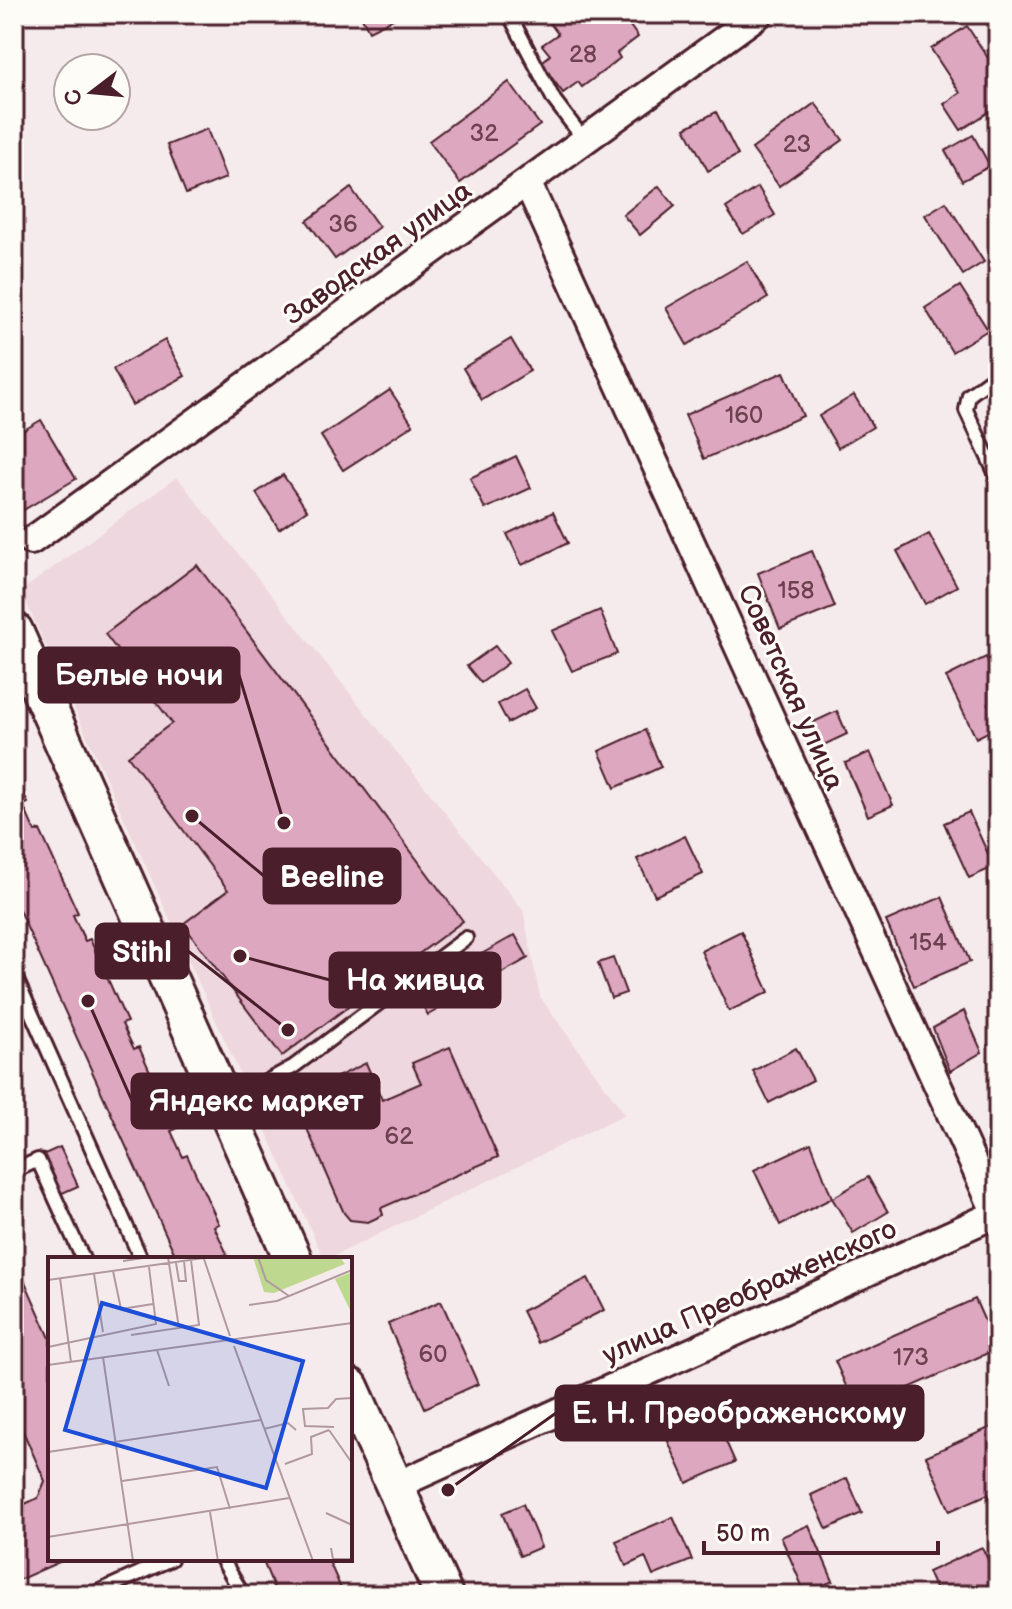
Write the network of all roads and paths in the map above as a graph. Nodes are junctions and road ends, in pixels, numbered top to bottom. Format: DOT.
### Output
graph roads {
  1 [pos="509,14"];
  2 [pos="759,14"];
  3 [pos="586,141"];
  4 [pos="528,184"];
  5 [pos="998,374"];
  6 [pos="998,479"];
  7 [pos="31,541"];
  8 [pos="14,631"];
  9 [pos="466,938"];
  10 [pos="16,981"];
  11 [pos="224,1104"];
  12 [pos="14,1171"];
  13 [pos="997,1215"];
  14 [pos="82,1257"];
  15 [pos="140,1257"];
  16 [pos="292,1257"];
  17 [pos="352,1391"];
  18 [pos="395,1486"];
  19 [pos="167,1561"];
  20 [pos="223,1561"];
  21 [pos="91,1595"];
  22 [pos="243,1595"];
  23 [pos="444,1595"];
  1 -- 3 [label="lane"];
  2 -- 3 [label="street, Заводская улица"];
  3 -- 4 [label="street, Заводская улица"];
  4 -- 7 [label="street, Заводская улица"];
  4 -- 13 [label="street, Советская улица"];
  5 -- 6 [label="lane"];
  8 -- 11 [label="street"];
  9 -- 11 [label="lane"];
  10 -- 15 [label="lane"];
  11 -- 16 [label="street"];
  12 -- 14 [label="lane"];
  13 -- 18 [label="street, улица Преображенского"];
  17 -- 18 [label="street"];
  18 -- 23 [label="street"];
  19 -- 21 [label="lane"];
  20 -- 22 [label="lane"];
}
